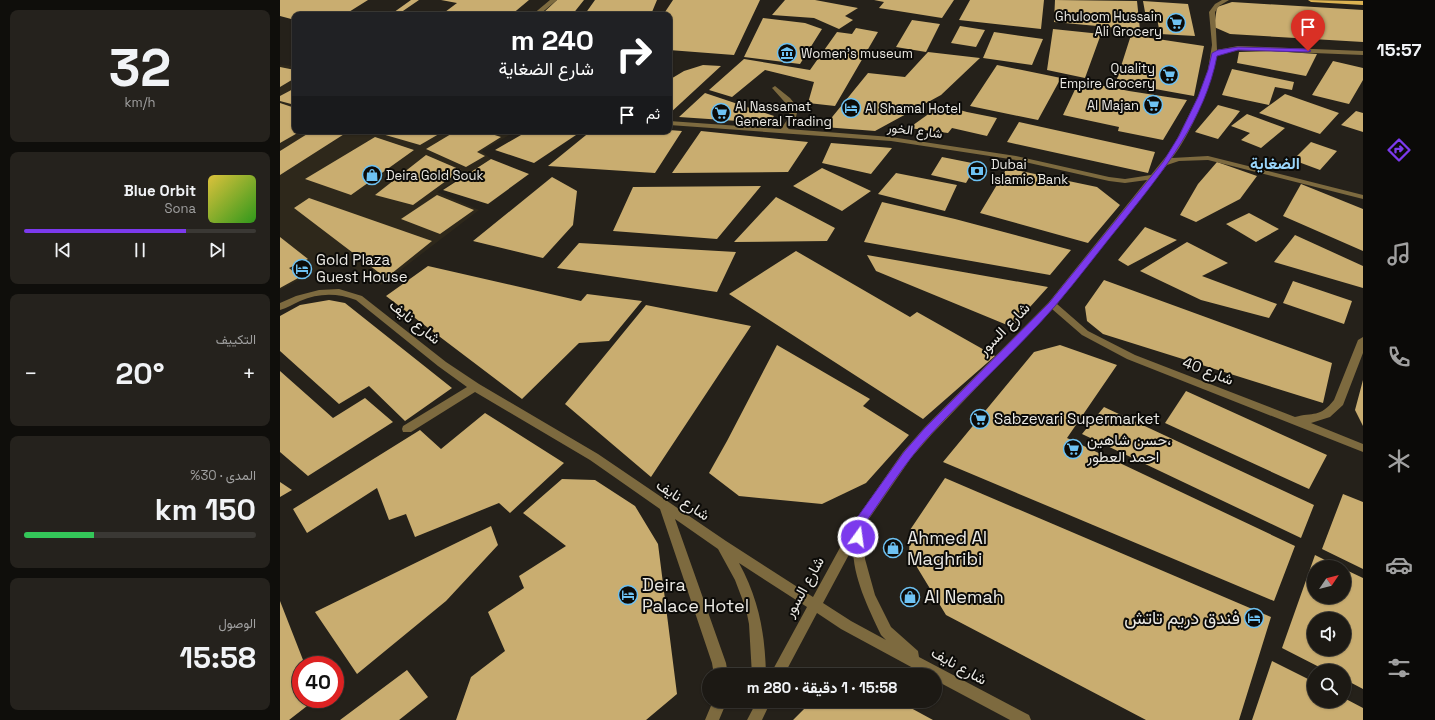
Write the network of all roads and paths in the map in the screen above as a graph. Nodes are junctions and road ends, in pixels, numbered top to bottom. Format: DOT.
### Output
graph roads {
  1 [pos="554,0"];
  2 [pos="1226,0"];
  3 [pos="1312,0"];
  4 [pos="1363,3"];
  5 [pos="538,12"];
  6 [pos="1363,53"];
  7 [pos="1214,55"];
  8 [pos="775,88"];
  9 [pos="672,123"];
  10 [pos="783,131"];
  11 [pos="1166,163"];
  12 [pos="1154,177"];
  13 [pos="1363,197"];
  14 [pos="1052,304"];
  15 [pos="280,307"];
  16 [pos="1363,340"];
  17 [pos="475,387"];
  18 [pos="1293,420"];
  19 [pos="407,429"];
  20 [pos="1363,448"];
  21 [pos="664,506"];
  22 [pos="858,525"];
  23 [pos="722,545"];
  24 [pos="814,604"];
  25 [pos="923,665"];
  26 [pos="719,668"];
  27 [pos="760,668"];
  28 [pos="781,668"];
  29 [pos="717,708"];
  30 [pos="755,708"];
  31 [pos="760,708"];
  32 [pos="712,720"];
  33 [pos="754,720"];
  34 [pos="1024,720"];
  1 -- 5 [label="street"];
  2 -- 7 [label="street, شارع السور"];
  3 -- 4 [label="main road"];
  6 -- 7 [label="street"];
  7 -- 11 [label="street, شارع السور"];
  8 -- 10 [label="street"];
  9 -- 10 [label="street, شارع الخور"];
  10 -- 12 [label="street, شارع الخور"];
  11 -- 12 [label="street, شارع السور"];
  11 -- 13 [label="street"];
  12 -- 14 [label="street, شارع السور"];
  14 -- 18 [label="street, شارع 40"];
  14 -- 22 [label="street, شارع السور"];
  15 -- 17 [label="street, شارع نايف"];
  16 -- 18 [label="street"];
  17 -- 19 [label="street"];
  17 -- 21 [label="street, شارع نايف"];
  18 -- 20 [label="street, شارع 40"];
  21 -- 23 [label="street, شارع نايف"];
  21 -- 26 [label="street"];
  22 -- 24 [label="street, شارع السور"];
  22 -- 25 [label="street"];
  23 -- 24 [label="street, شارع نايف"];
  23 -- 27 [label="street"];
  24 -- 25 [label="street, شارع نايف"];
  24 -- 28 [label="street, شارع السور"];
  25 -- 34 [label="street, شارع نايف"];
  29 -- 32 [label="street"];
  30 -- 33 [label="street"];
  31 -- 33 [label="street"];
}
